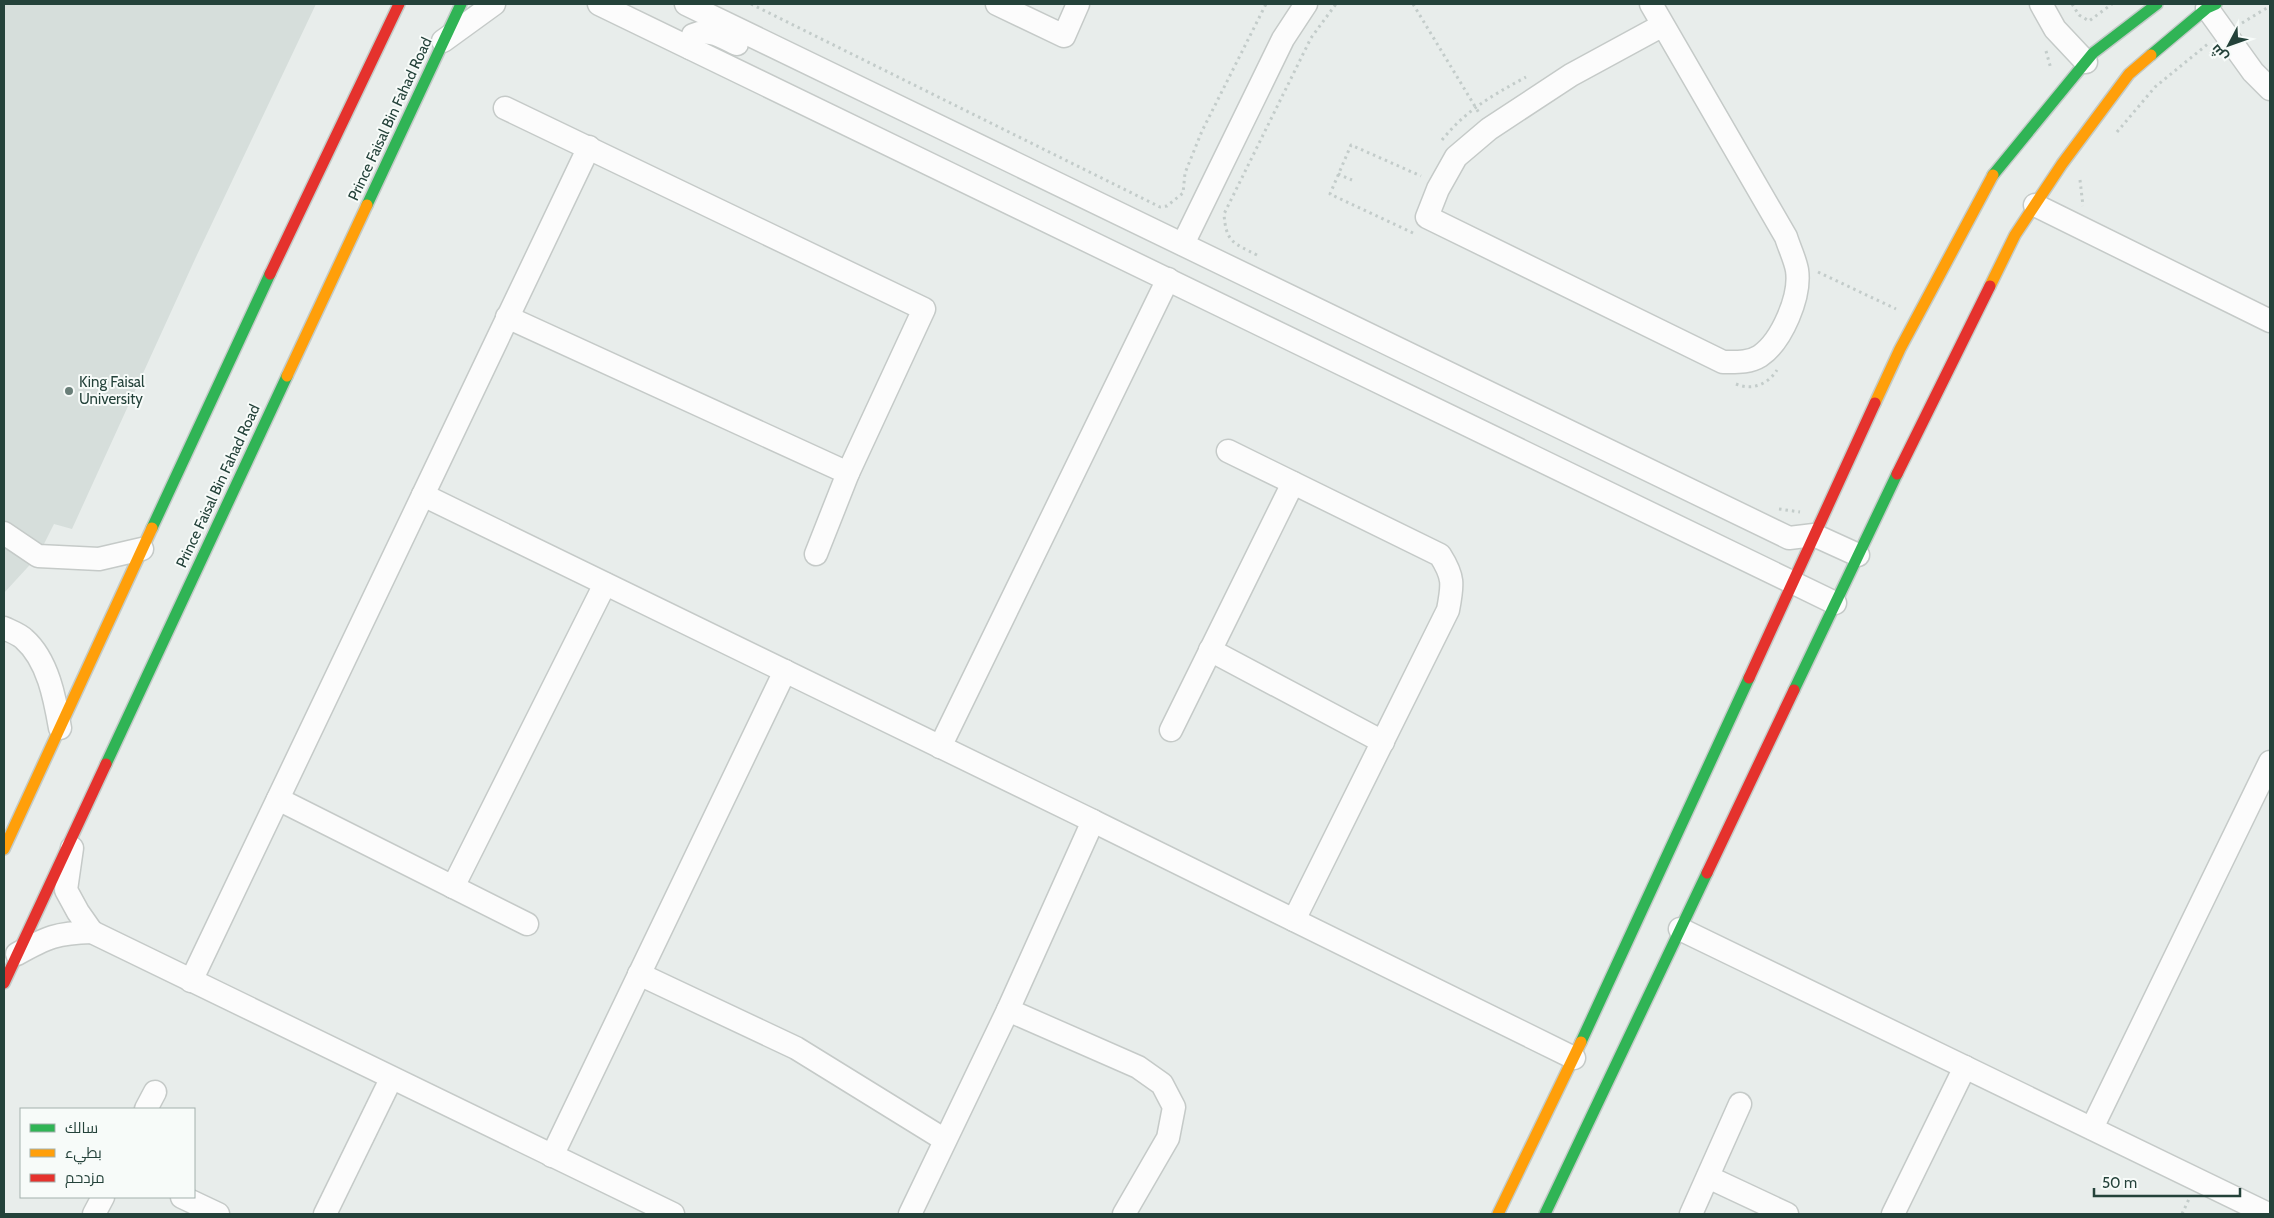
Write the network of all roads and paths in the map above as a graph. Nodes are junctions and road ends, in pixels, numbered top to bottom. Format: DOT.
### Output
graph roads {
  1 [pos="399,4"];
  2 [pos="461,4"];
  3 [pos="494,4"];
  4 [pos="599,4"];
  5 [pos="686,4"];
  6 [pos="751,4"];
  7 [pos="997,4"];
  8 [pos="1078,4"];
  9 [pos="1266,4"];
  10 [pos="1306,4"];
  11 [pos="1336,4"];
  12 [pos="1414,4"];
  13 [pos="1651,4"];
  14 [pos="2041,4"];
  15 [pos="2072,4"];
  16 [pos="2112,4"];
  17 [pos="2157,4"];
  18 [pos="2212,6"];
  19 [pos="2270,6"];
  20 [pos="1663,25"];
  21 [pos="2225,34"];
  22 [pos="443,41"];
  23 [pos="690,48"];
  24 [pos="2086,62"];
  25 [pos="816,66"];
  26 [pos="1527,77"];
  27 [pos="2270,89"];
  28 [pos="505,108"];
  29 [pos="1476,108"];
  30 [pos="1489,129"];
  31 [pos="2111,139"];
  32 [pos="1440,142"];
  33 [pos="589,148"];
  34 [pos="1423,172"];
  35 [pos="1338,174"];
  36 [pos="2080,177"];
  37 [pos="1352,180"];
  38 [pos="2035,205"];
  39 [pos="2084,212"];
  40 [pos="1417,236"];
  41 [pos="1183,244"];
  42 [pos="1259,256"];
  43 [pos="1817,278"];
  44 [pos="1168,279"];
  45 [pos="1897,310"];
  46 [pos="507,317"];
  47 [pos="2270,321"];
  48 [pos="1783,362"];
  49 [pos="1734,383"];
  50 [pos="1228,451"];
  51 [pos="848,473"];
  52 [pos="1293,483"];
  53 [pos="423,495"];
  54 [pos="4,533"];
  55 [pos="1814,536"];
  56 [pos="142,549"];
  57 [pos="816,554"];
  58 [pos="1858,555"];
  59 [pos="1792,582"];
  60 [pos="605,584"];
  61 [pos="1835,603"];
  62 [pos="4,628"];
  63 [pos="1210,650"];
  64 [pos="785,671"];
  65 [pos="60,728"];
  66 [pos="1171,730"];
  67 [pos="1382,742"];
  68 [pos="940,747"];
  69 [pos="2270,762"];
  70 [pos="278,799"];
  71 [pos="1093,822"];
  72 [pos="73,834"];
  73 [pos="4,849"];
  74 [pos="453,887"];
  75 [pos="1294,920"];
  76 [pos="527,924"];
  77 [pos="1680,929"];
  78 [pos="92,932"];
  79 [pos="17,954"];
  80 [pos="639,974"];
  81 [pos="192,981"];
  82 [pos="4,983"];
  83 [pos="1008,1010"];
  84 [pos="1574,1058"];
  85 [pos="1965,1067"];
  86 [pos="391,1079"];
  87 [pos="1740,1104"];
  88 [pos="2092,1128"];
  89 [pos="945,1140"];
  90 [pos="552,1156"];
  91 [pos="1708,1177"];
  92 [pos="102,1198"];
  93 [pos="184,1198"];
  94 [pos="94,1214"];
  95 [pos="218,1214"];
  96 [pos="325,1214"];
  97 [pos="673,1214"];
  98 [pos="910,1214"];
  99 [pos="1124,1214"];
  100 [pos="1498,1214"];
  101 [pos="1545,1214"];
  102 [pos="1691,1214"];
  103 [pos="1787,1214"];
  104 [pos="1893,1214"];
  105 [pos="2268,1214"];
  1 -- 56 [label="main road"];
  2 -- 22 [label="main road, Prince Faisal Bin Fahad Road"];
  3 -- 22 [label="street"];
  4 -- 23 [label="street"];
  5 -- 25 [label="street"];
  6 -- 9 [label="path"];
  7 -- 8 [label="street"];
  10 -- 41 [label="street"];
  11 -- 42 [label="path"];
  12 -- 29 [label="path"];
  13 -- 20 [label="street"];
  14 -- 24 [label="street"];
  15 -- 16 [label="path"];
  17 -- 24 [label="main road"];
  18 -- 21 [label="street"];
  18 -- 38 [label="main road"];
  19 -- 21 [label="path"];
  20 -- 30 [label="street"];
  20 -- 30 [label="street"];
  21 -- 27 [label="street"];
  21 -- 31 [label="path"];
  22 -- 72 [label="main road, Prince Faisal Bin Fahad Road"];
  23 -- 25 [label="street"];
  23 -- 44 [label="street"];
  24 -- 55 [label="main road"];
  25 -- 41 [label="street"];
  26 -- 29 [label="path"];
  28 -- 33 [label="street"];
  29 -- 30 [label="path"];
  29 -- 32 [label="path"];
  33 -- 46 [label="street"];
  33 -- 51 [label="street"];
  34 -- 35 [label="path"];
  35 -- 37 [label="path"];
  35 -- 40 [label="path"];
  36 -- 39 [label="path"];
  38 -- 47 [label="street"];
  38 -- 58 [label="main road"];
  41 -- 55 [label="street"];
  43 -- 45 [label="path"];
  44 -- 59 [label="street"];
  44 -- 68 [label="street"];
  46 -- 51 [label="street"];
  46 -- 53 [label="street"];
  48 -- 49 [label="path"];
  50 -- 52 [label="street"];
  51 -- 57 [label="street"];
  52 -- 63 [label="street"];
  52 -- 67 [label="street"];
  53 -- 60 [label="street"];
  53 -- 70 [label="street"];
  54 -- 56 [label="street"];
  55 -- 58 [label="street"];
  55 -- 59 [label="main road"];
  56 -- 65 [label="main road"];
  58 -- 61 [label="main road"];
  59 -- 61 [label="street"];
  59 -- 84 [label="main road"];
  60 -- 64 [label="street"];
  60 -- 74 [label="street"];
  61 -- 77 [label="main road"];
  62 -- 65 [label="street"];
  63 -- 66 [label="street"];
  63 -- 67 [label="street"];
  64 -- 68 [label="street"];
  64 -- 80 [label="street"];
  65 -- 73 [label="main road"];
  67 -- 75 [label="street"];
  68 -- 71 [label="street"];
  69 -- 88 [label="street"];
  70 -- 74 [label="street"];
  70 -- 81 [label="street"];
  71 -- 75 [label="street"];
  71 -- 83 [label="street"];
  72 -- 78 [label="street"];
  72 -- 79 [label="main road, Prince Faisal Bin Fahad Road"];
  74 -- 76 [label="street"];
  75 -- 84 [label="street"];
  77 -- 85 [label="street"];
  77 -- 101 [label="main road"];
  78 -- 79 [label="street"];
  78 -- 81 [label="street"];
  79 -- 82 [label="main road, Prince Faisal Bin Fahad Road"];
  80 -- 89 [label="street"];
  80 -- 90 [label="street"];
  81 -- 86 [label="street"];
  83 -- 89 [label="street"];
  83 -- 99 [label="street"];
  84 -- 100 [label="main road"];
  85 -- 88 [label="street"];
  85 -- 104 [label="street"];
  86 -- 90 [label="street"];
  86 -- 96 [label="street"];
  87 -- 91 [label="street"];
  88 -- 105 [label="street"];
  89 -- 98 [label="street"];
  90 -- 97 [label="street"];
  91 -- 102 [label="street"];
  91 -- 103 [label="street"];
  92 -- 94 [label="street"];
  93 -- 95 [label="street"];
}
